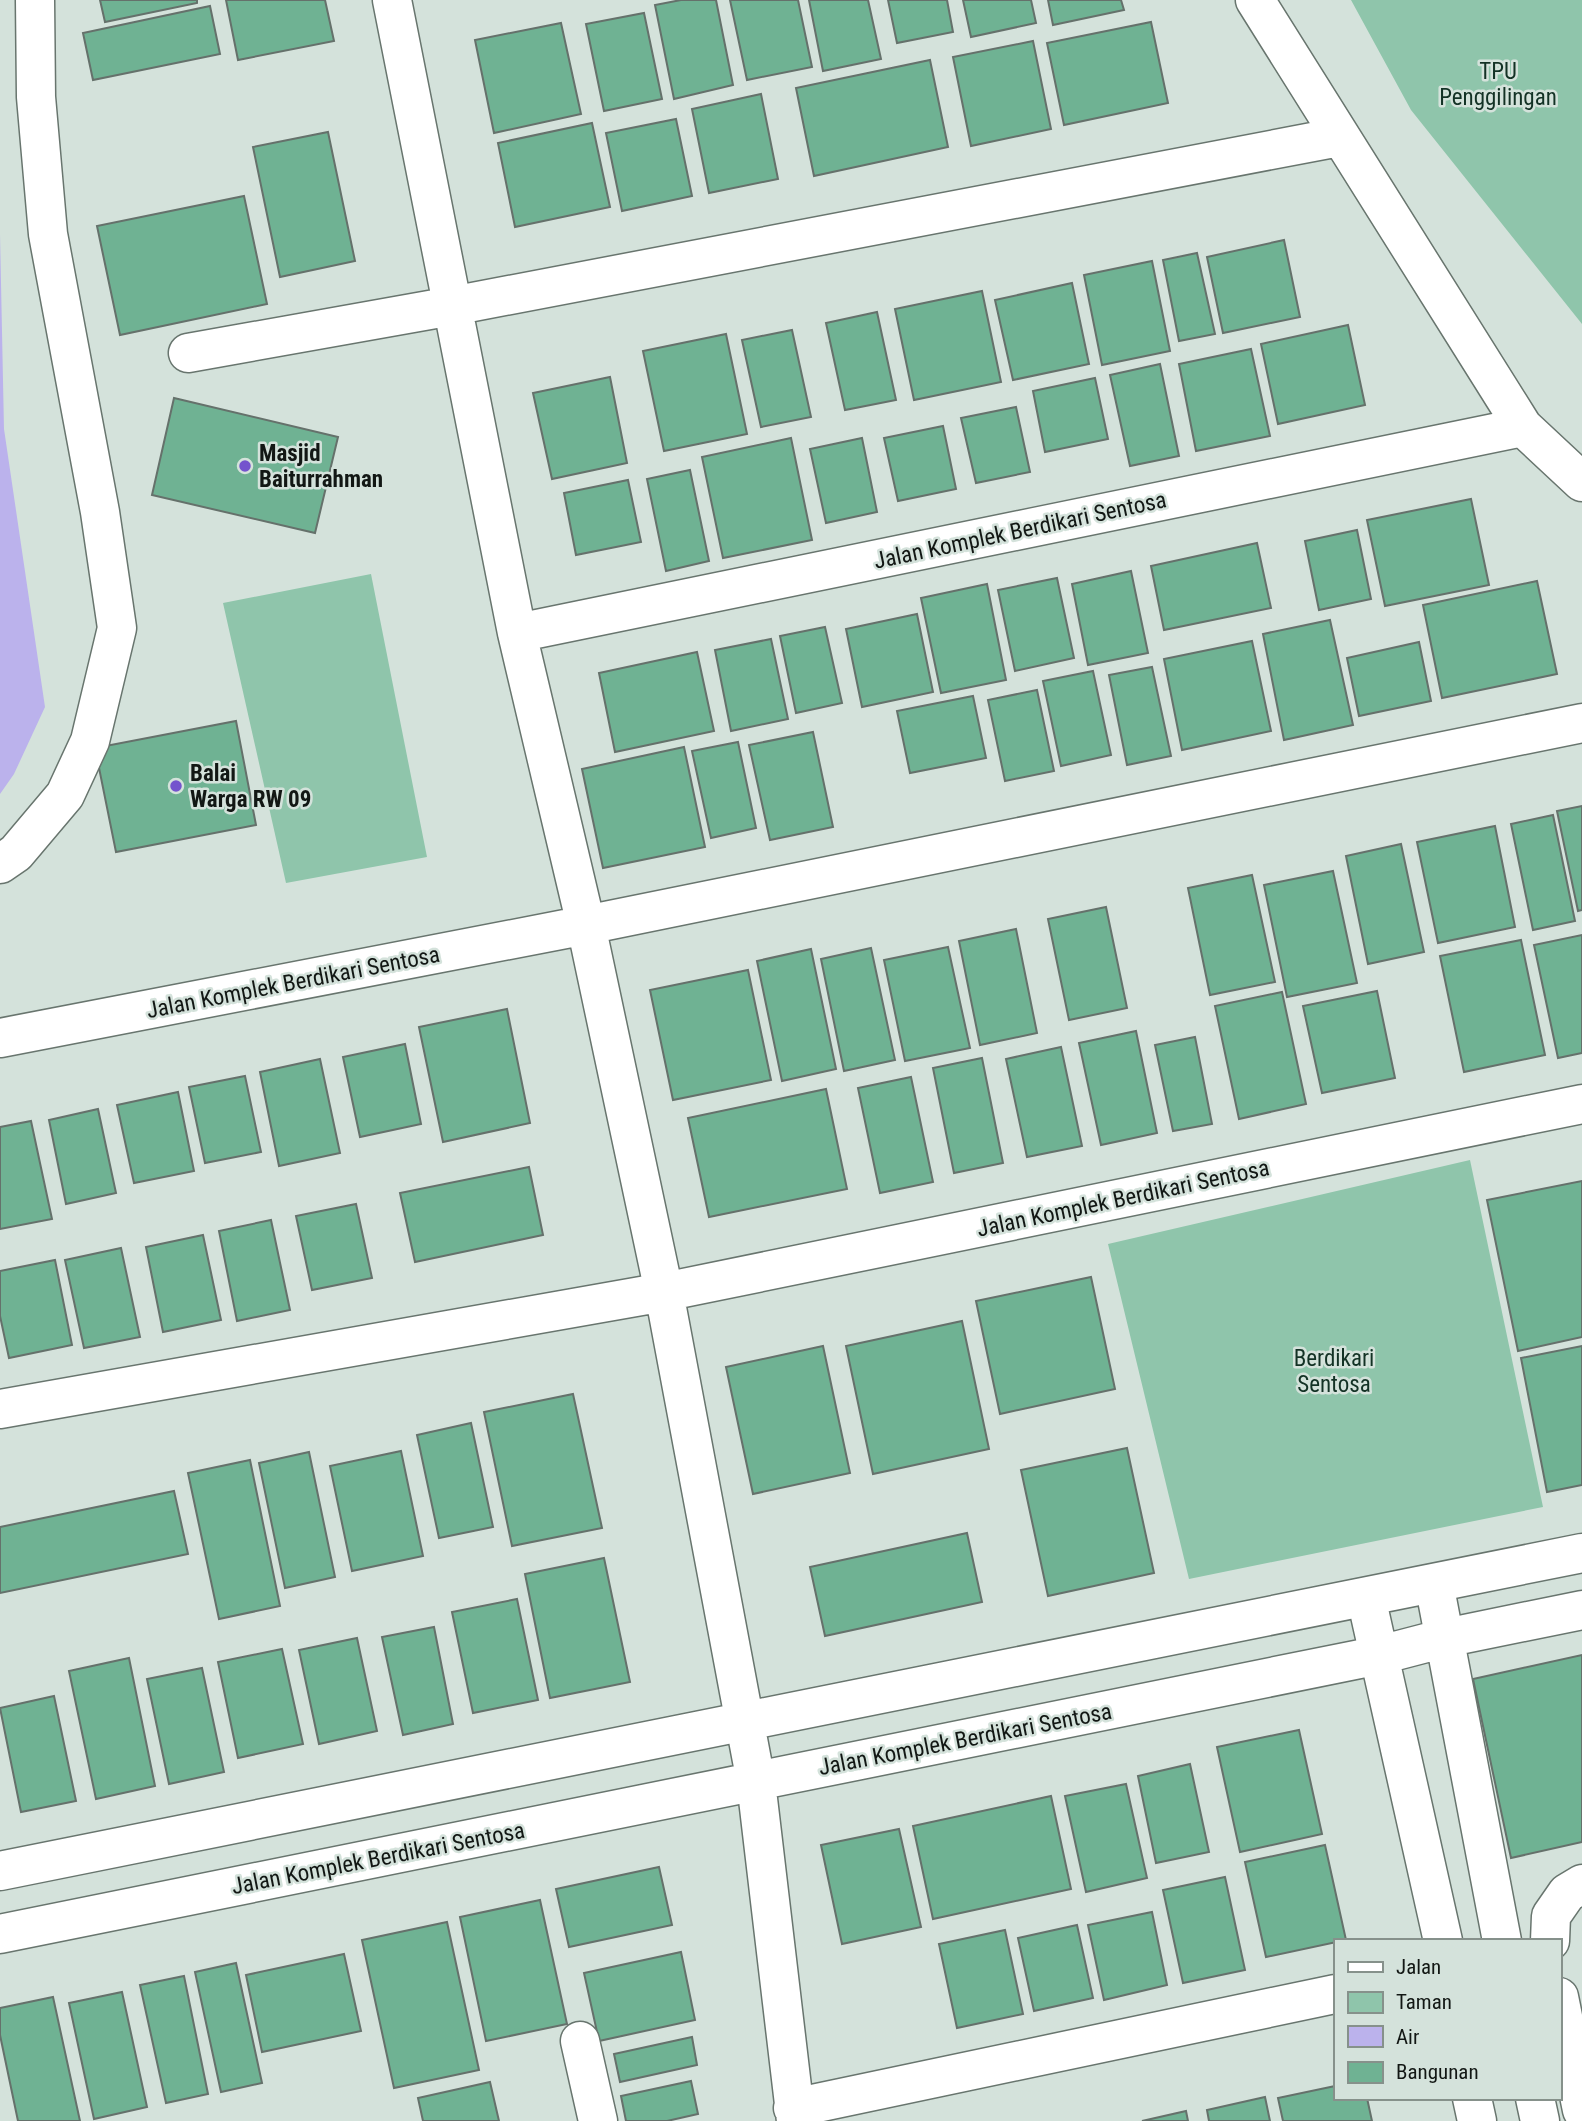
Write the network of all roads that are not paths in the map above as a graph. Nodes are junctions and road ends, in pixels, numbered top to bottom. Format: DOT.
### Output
graph roads {
  1 [pos="35,0"];
  2 [pos="392,0"];
  3 [pos="1255,0"];
  4 [pos="1339,137"];
  5 [pos="452,306"];
  6 [pos="188,353"];
  7 [pos="1522,427"];
  8 [pos="1582,482"];
  9 [pos="517,633"];
  10 [pos="1582,723"];
  11 [pos="0,864"];
  12 [pos="586,925"];
  13 [pos="0,1038"];
  14 [pos="1582,1104"];
  15 [pos="664,1292"];
  16 [pos="0,1409"];
  17 [pos="1582,1553"];
  18 [pos="1434,1583"];
  19 [pos="1366,1597"];
  20 [pos="1582,1610"];
  21 [pos="1445,1638"];
  22 [pos="1380,1655"];
  23 [pos="746,1721"];
  24 [pos="756,1782"];
  25 [pos="0,1871"];
  26 [pos="1582,1885"];
  27 [pos="0,1934"];
  28 [pos="1443,1939"];
  29 [pos="1502,1939"];
  30 [pos="1550,1939"];
  31 [pos="1334,1994"];
  32 [pos="1561,2007"];
  33 [pos="580,2041"];
  34 [pos="1472,2100"];
  35 [pos="1535,2100"];
  36 [pos="1582,2110"];
  37 [pos="795,2115"];
  38 [pos="598,2121"];
  39 [pos="1476,2121"];
  40 [pos="1540,2121"];
  1 -- 11 [label="street"];
  2 -- 5 [label="street"];
  3 -- 4 [label="street"];
  4 -- 5 [label="street"];
  4 -- 7 [label="street"];
  5 -- 6 [label="street"];
  5 -- 9 [label="street"];
  7 -- 8 [label="street"];
  7 -- 9 [label="street, Jalan Komplek Berdikari Sentosa"];
  9 -- 12 [label="street"];
  10 -- 12 [label="street, Jalan Komplek Berdikari Sentosa"];
  12 -- 13 [label="street, Jalan Komplek Berdikari Sentosa"];
  12 -- 15 [label="street"];
  14 -- 15 [label="street, Jalan Komplek Berdikari Sentosa"];
  15 -- 16 [label="street, Jalan Komplek Berdikari Sentosa"];
  15 -- 23 [label="street"];
  17 -- 18 [label="street"];
  18 -- 19 [label="street"];
  18 -- 21 [label="street"];
  19 -- 22 [label="street"];
  19 -- 23 [label="street"];
  20 -- 21 [label="street, Jalan Komplek Berdikari Sentosa"];
  21 -- 22 [label="street, Jalan Komplek Berdikari Sentosa"];
  21 -- 29 [label="street"];
  22 -- 24 [label="street, Jalan Komplek Berdikari Sentosa"];
  22 -- 28 [label="street"];
  23 -- 24 [label="street"];
  23 -- 25 [label="street"];
  24 -- 27 [label="street, Jalan Komplek Berdikari Sentosa"];
  24 -- 37 [label="street"];
  26 -- 30 [label="street"];
  31 -- 37 [label="street"];
  32 -- 36 [label="street"];
  33 -- 38 [label="street"];
  34 -- 39 [label="street"];
  35 -- 40 [label="street"];
}
